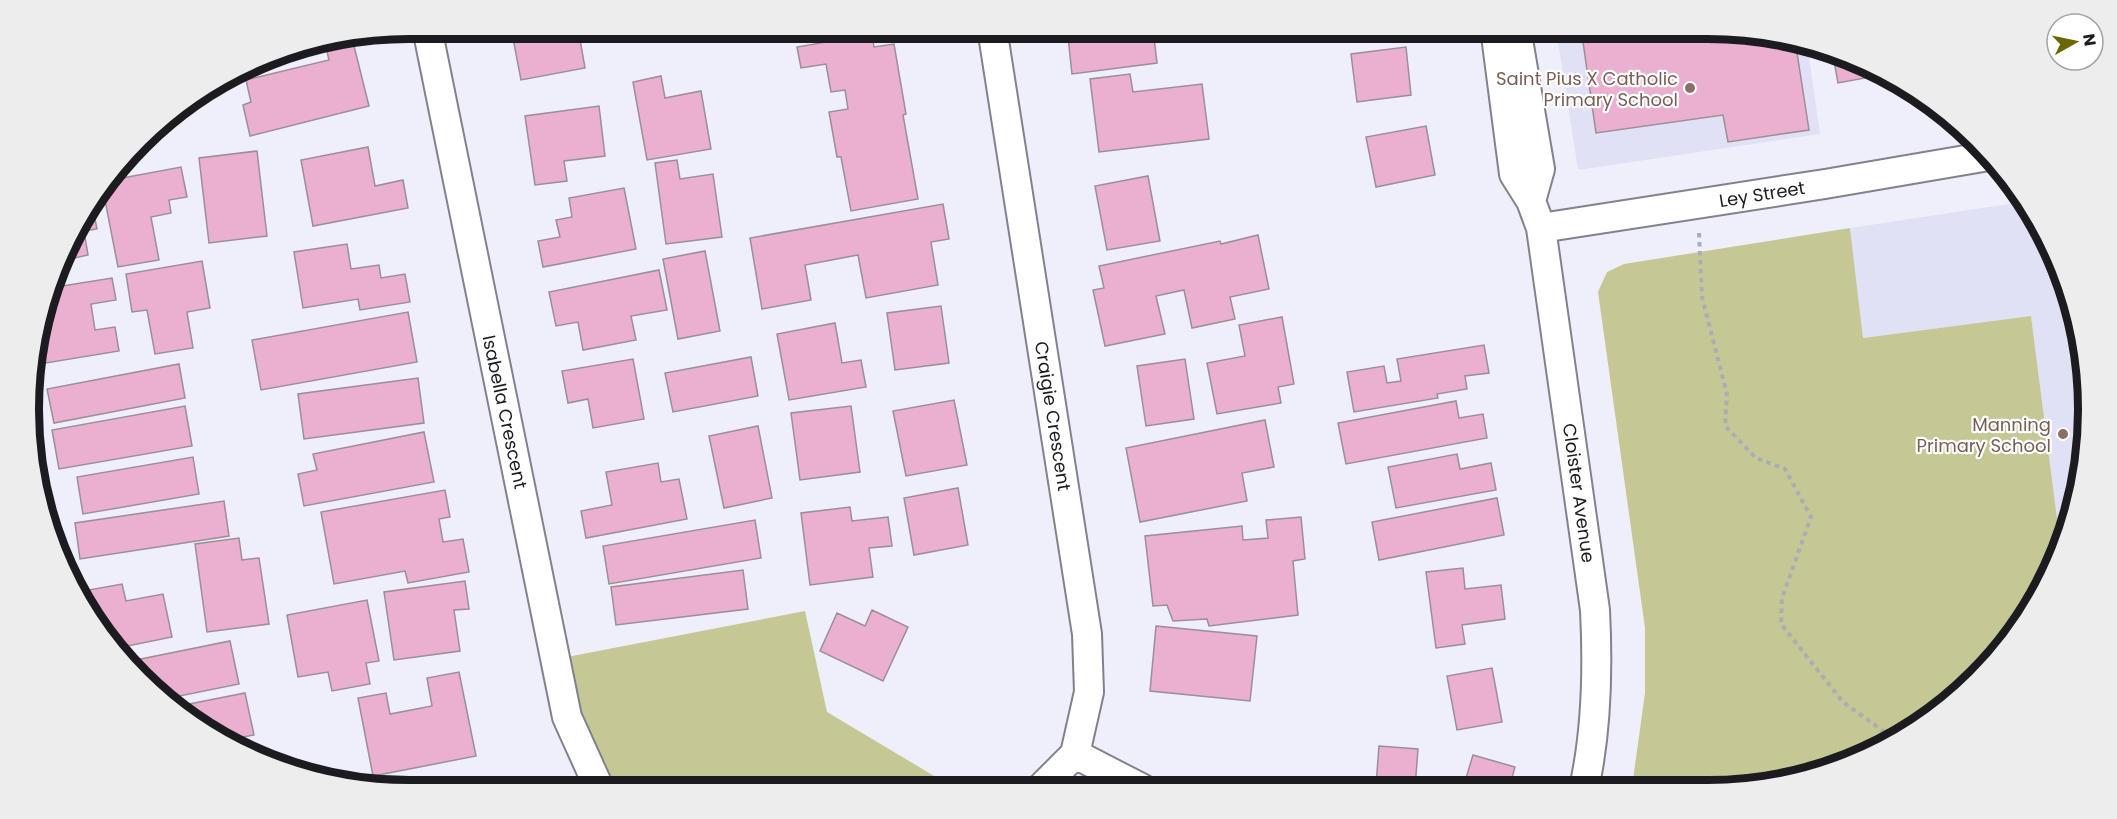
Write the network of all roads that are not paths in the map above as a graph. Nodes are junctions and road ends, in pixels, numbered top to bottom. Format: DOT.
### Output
graph roads {
  1 [pos="429,39"];
  2 [pos="994,39"];
  3 [pos="1496,39"];
  4 [pos="1518,39"];
  5 [pos="1979,158"];
  6 [pos="1531,201"];
  7 [pos="1540,228"];
  8 [pos="1075,754"];
  9 [pos="595,780"];
  10 [pos="1049,780"];
  11 [pos="1126,780"];
  12 [pos="1585,780"];
  1 -- 9 [label="street, Isabella Crescent"];
  2 -- 8 [label="street, Craigie Crescent"];
  3 -- 6 [label="street, Cloister Avenue"];
  4 -- 6 [label="street"];
  5 -- 7 [label="street, Ley Street"];
  6 -- 7 [label="street, Cloister Avenue"];
  7 -- 12 [label="street, Cloister Avenue"];
  8 -- 10 [label="street"];
  8 -- 11 [label="street"];
}
